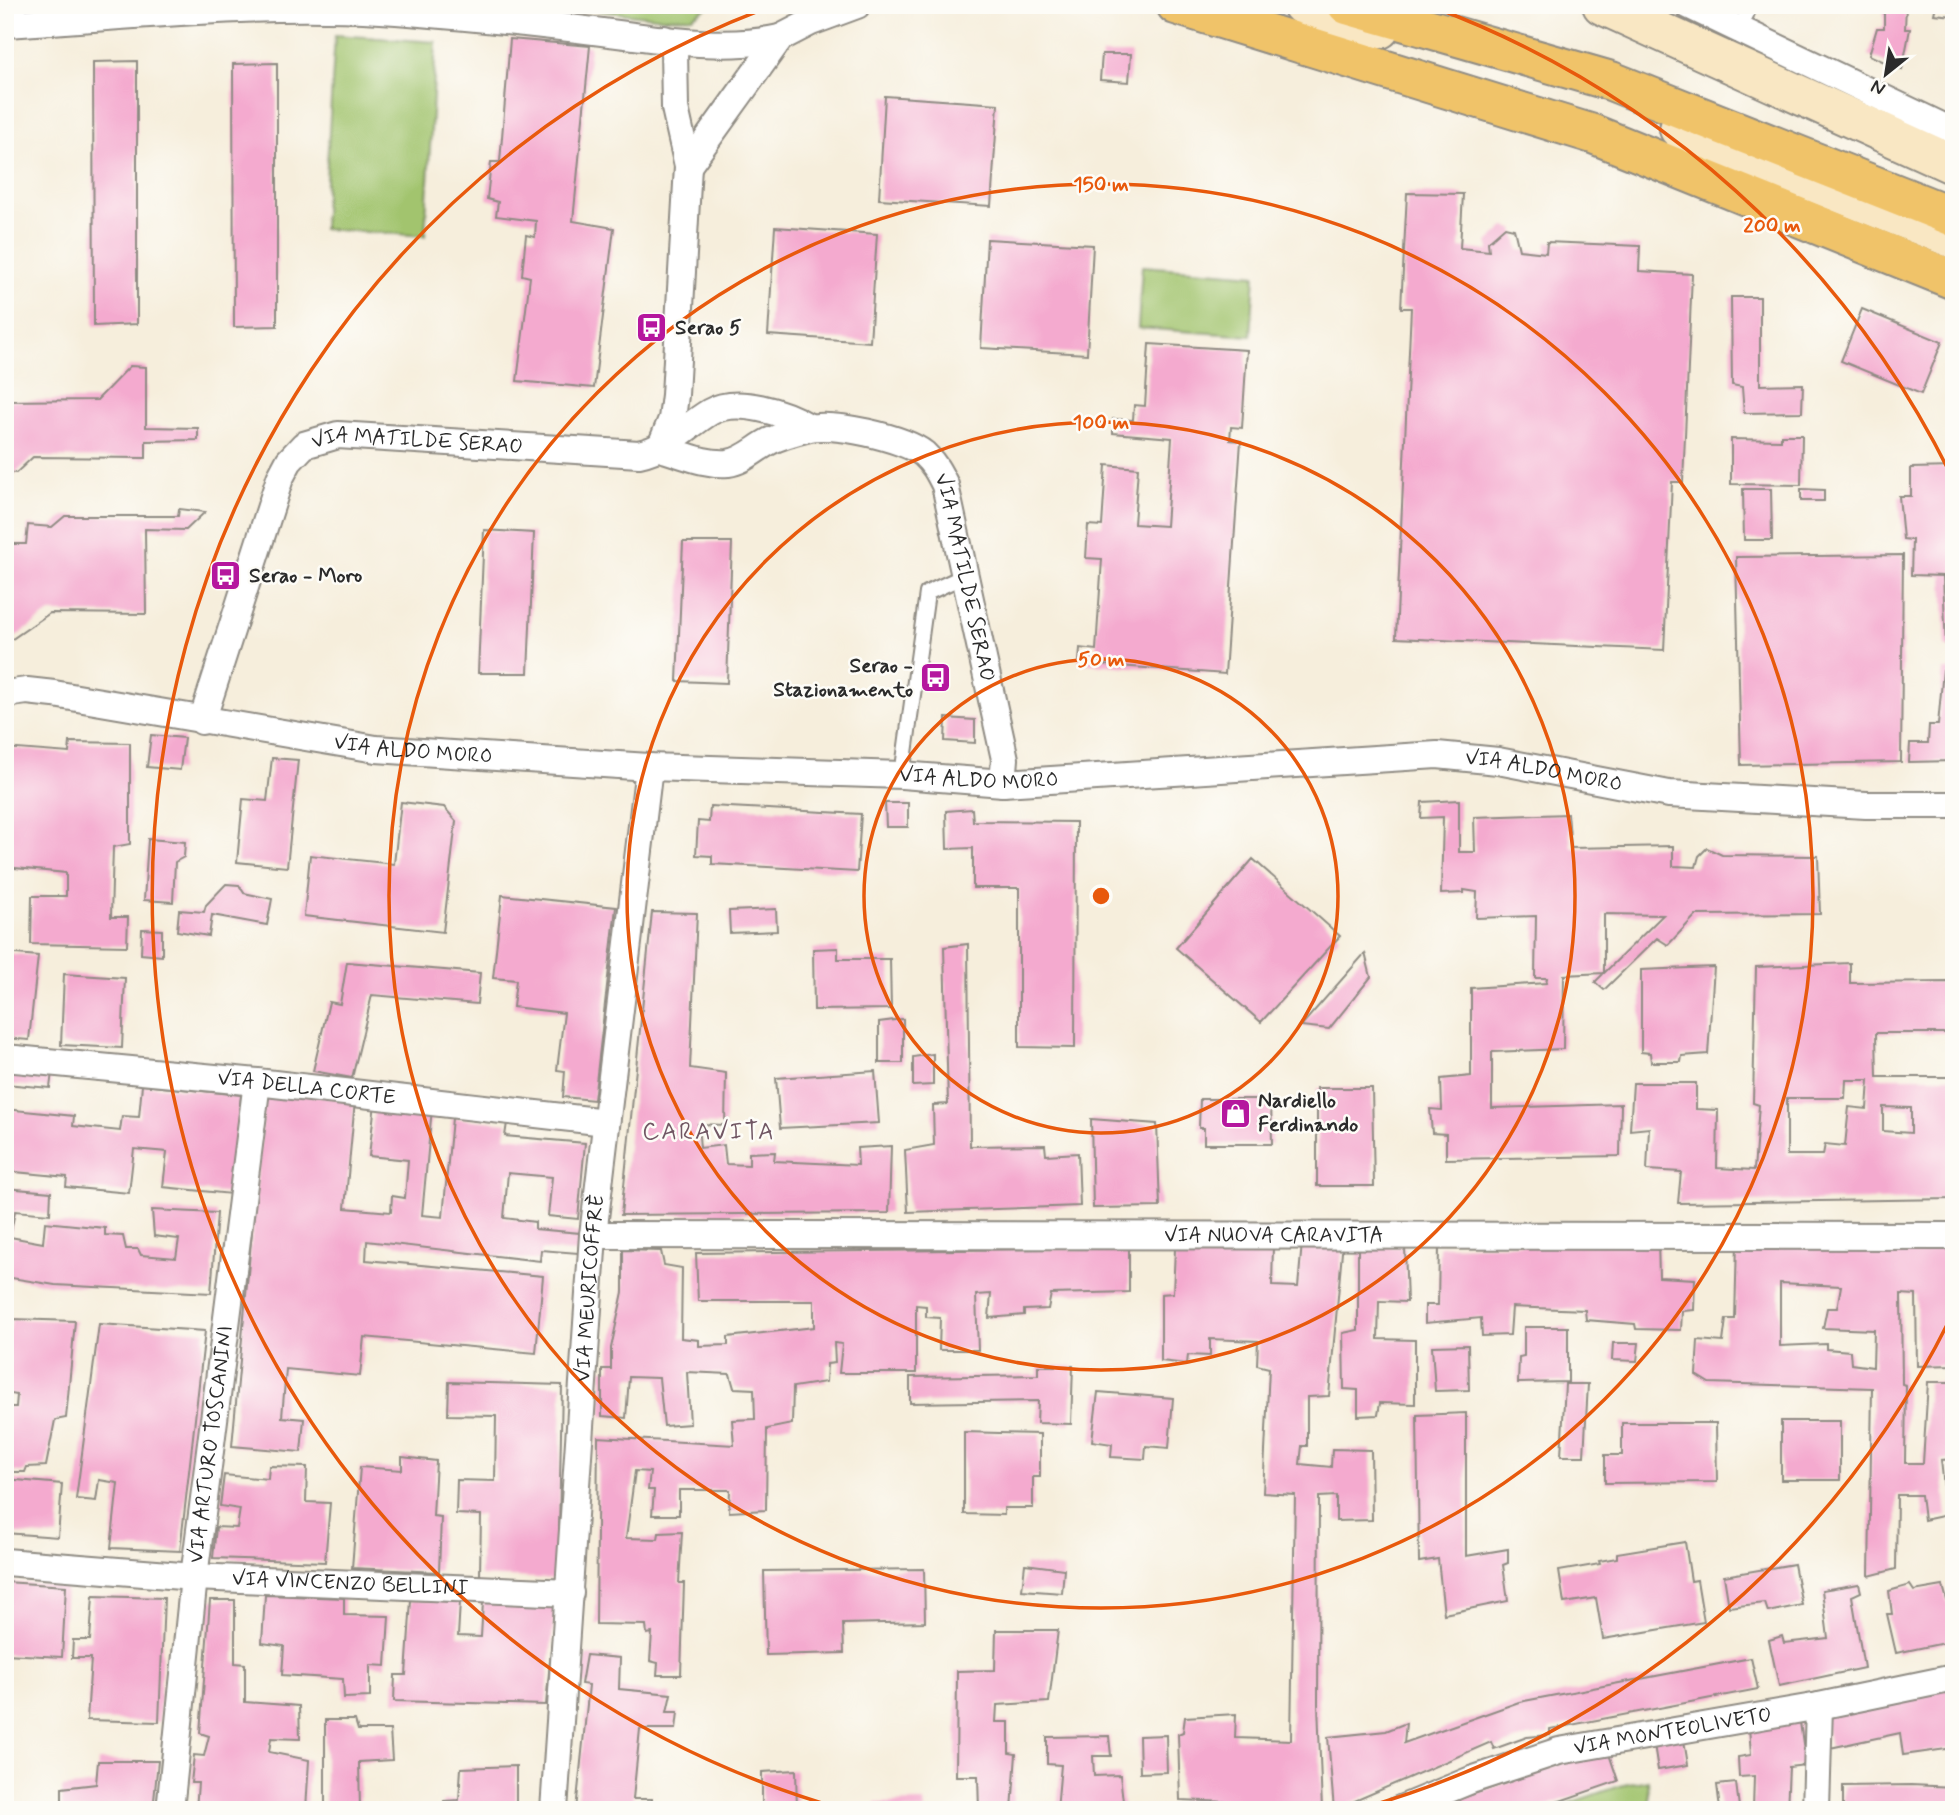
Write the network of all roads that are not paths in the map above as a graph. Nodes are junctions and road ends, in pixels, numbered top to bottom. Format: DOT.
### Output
graph roads {
  1 [pos="857,5"];
  2 [pos="1176,5"];
  3 [pos="1302,5"];
  4 [pos="1347,5"];
  5 [pos="1602,5"];
  6 [pos="1688,5"];
  7 [pos="1750,5"];
  8 [pos="5,24"];
  9 [pos="1740,30"];
  10 [pos="780,38"];
  11 [pos="664,39"];
  12 [pos="1954,132"];
  13 [pos="1954,164"];
  14 [pos="688,166"];
  15 [pos="1954,217"];
  16 [pos="1954,239"];
  17 [pos="1954,281"];
  18 [pos="809,427"];
  19 [pos="660,448"];
  20 [pos="966,575"];
  21 [pos="5,694"];
  22 [pos="202,721"];
  23 [pos="649,767"];
  24 [pos="902,775"];
  25 [pos="1003,783"];
  26 [pos="1954,805"];
  27 [pos="5,1058"];
  28 [pos="257,1082"];
  29 [pos="606,1122"];
  30 [pos="593,1235"];
  31 [pos="1954,1236"];
  32 [pos="5,1562"];
  33 [pos="194,1577"];
  34 [pos="570,1593"];
  35 [pos="1954,1678"];
  36 [pos="1819,1706"];
  37 [pos="170,1810"];
  38 [pos="554,1810"];
  39 [pos="1398,1810"];
  40 [pos="1816,1810"];
  1 -- 10 [label="street"];
  2 -- 17 [label="highway"];
  3 -- 16 [label="street"];
  4 -- 15 [label="highway"];
  5 -- 13 [label="street"];
  6 -- 9 [label="street"];
  7 -- 9 [label="lane"];
  8 -- 11 [label="street"];
  9 -- 12 [label="street"];
  10 -- 11 [label="street"];
  10 -- 14 [label="street"];
  11 -- 14 [label="street"];
  14 -- 19 [label="street"];
  18 -- 19 [label="street, VIA MATILDE SERAO"];
  18 -- 19 [label="street, VIA MATILDE SERAO"];
  18 -- 20 [label="street, VIA MATILDE SERAO"];
  19 -- 22 [label="street, VIA MATILDE SERAO"];
  20 -- 24 [label="lane"];
  20 -- 25 [label="street, VIA MATILDE SERAO"];
  21 -- 22 [label="street, VIA ALDO MORO"];
  22 -- 23 [label="street, VIA ALDO MORO"];
  23 -- 24 [label="street, VIA ALDO MORO"];
  23 -- 29 [label="street, VIA MEURICOFFRÈ"];
  24 -- 25 [label="street, VIA ALDO MORO"];
  25 -- 26 [label="street, VIA ALDO MORO"];
  27 -- 28 [label="street, VIA DELLA CORTE"];
  28 -- 29 [label="street, VIA DELLA CORTE"];
  28 -- 33 [label="street, VIA ARTURO TOSCANINI"];
  29 -- 30 [label="street, VIA MEURICOFFRÈ"];
  30 -- 31 [label="street, VIA NUOVA CARAVITA"];
  30 -- 34 [label="street, VIA MEURICOFFRÈ"];
  32 -- 33 [label="street, VIA VINCENZO BELLINI"];
  33 -- 34 [label="street, VIA VINCENZO BELLINI"];
  33 -- 37 [label="street, VIA ARTURO TOSCANINI"];
  34 -- 38 [label="street, VIA MEURICOFFRÈ"];
  35 -- 36 [label="street, VIA MONTEOLIVETO"];
  36 -- 39 [label="street, VIA MONTEOLIVETO"];
  36 -- 40 [label="street"];
}
